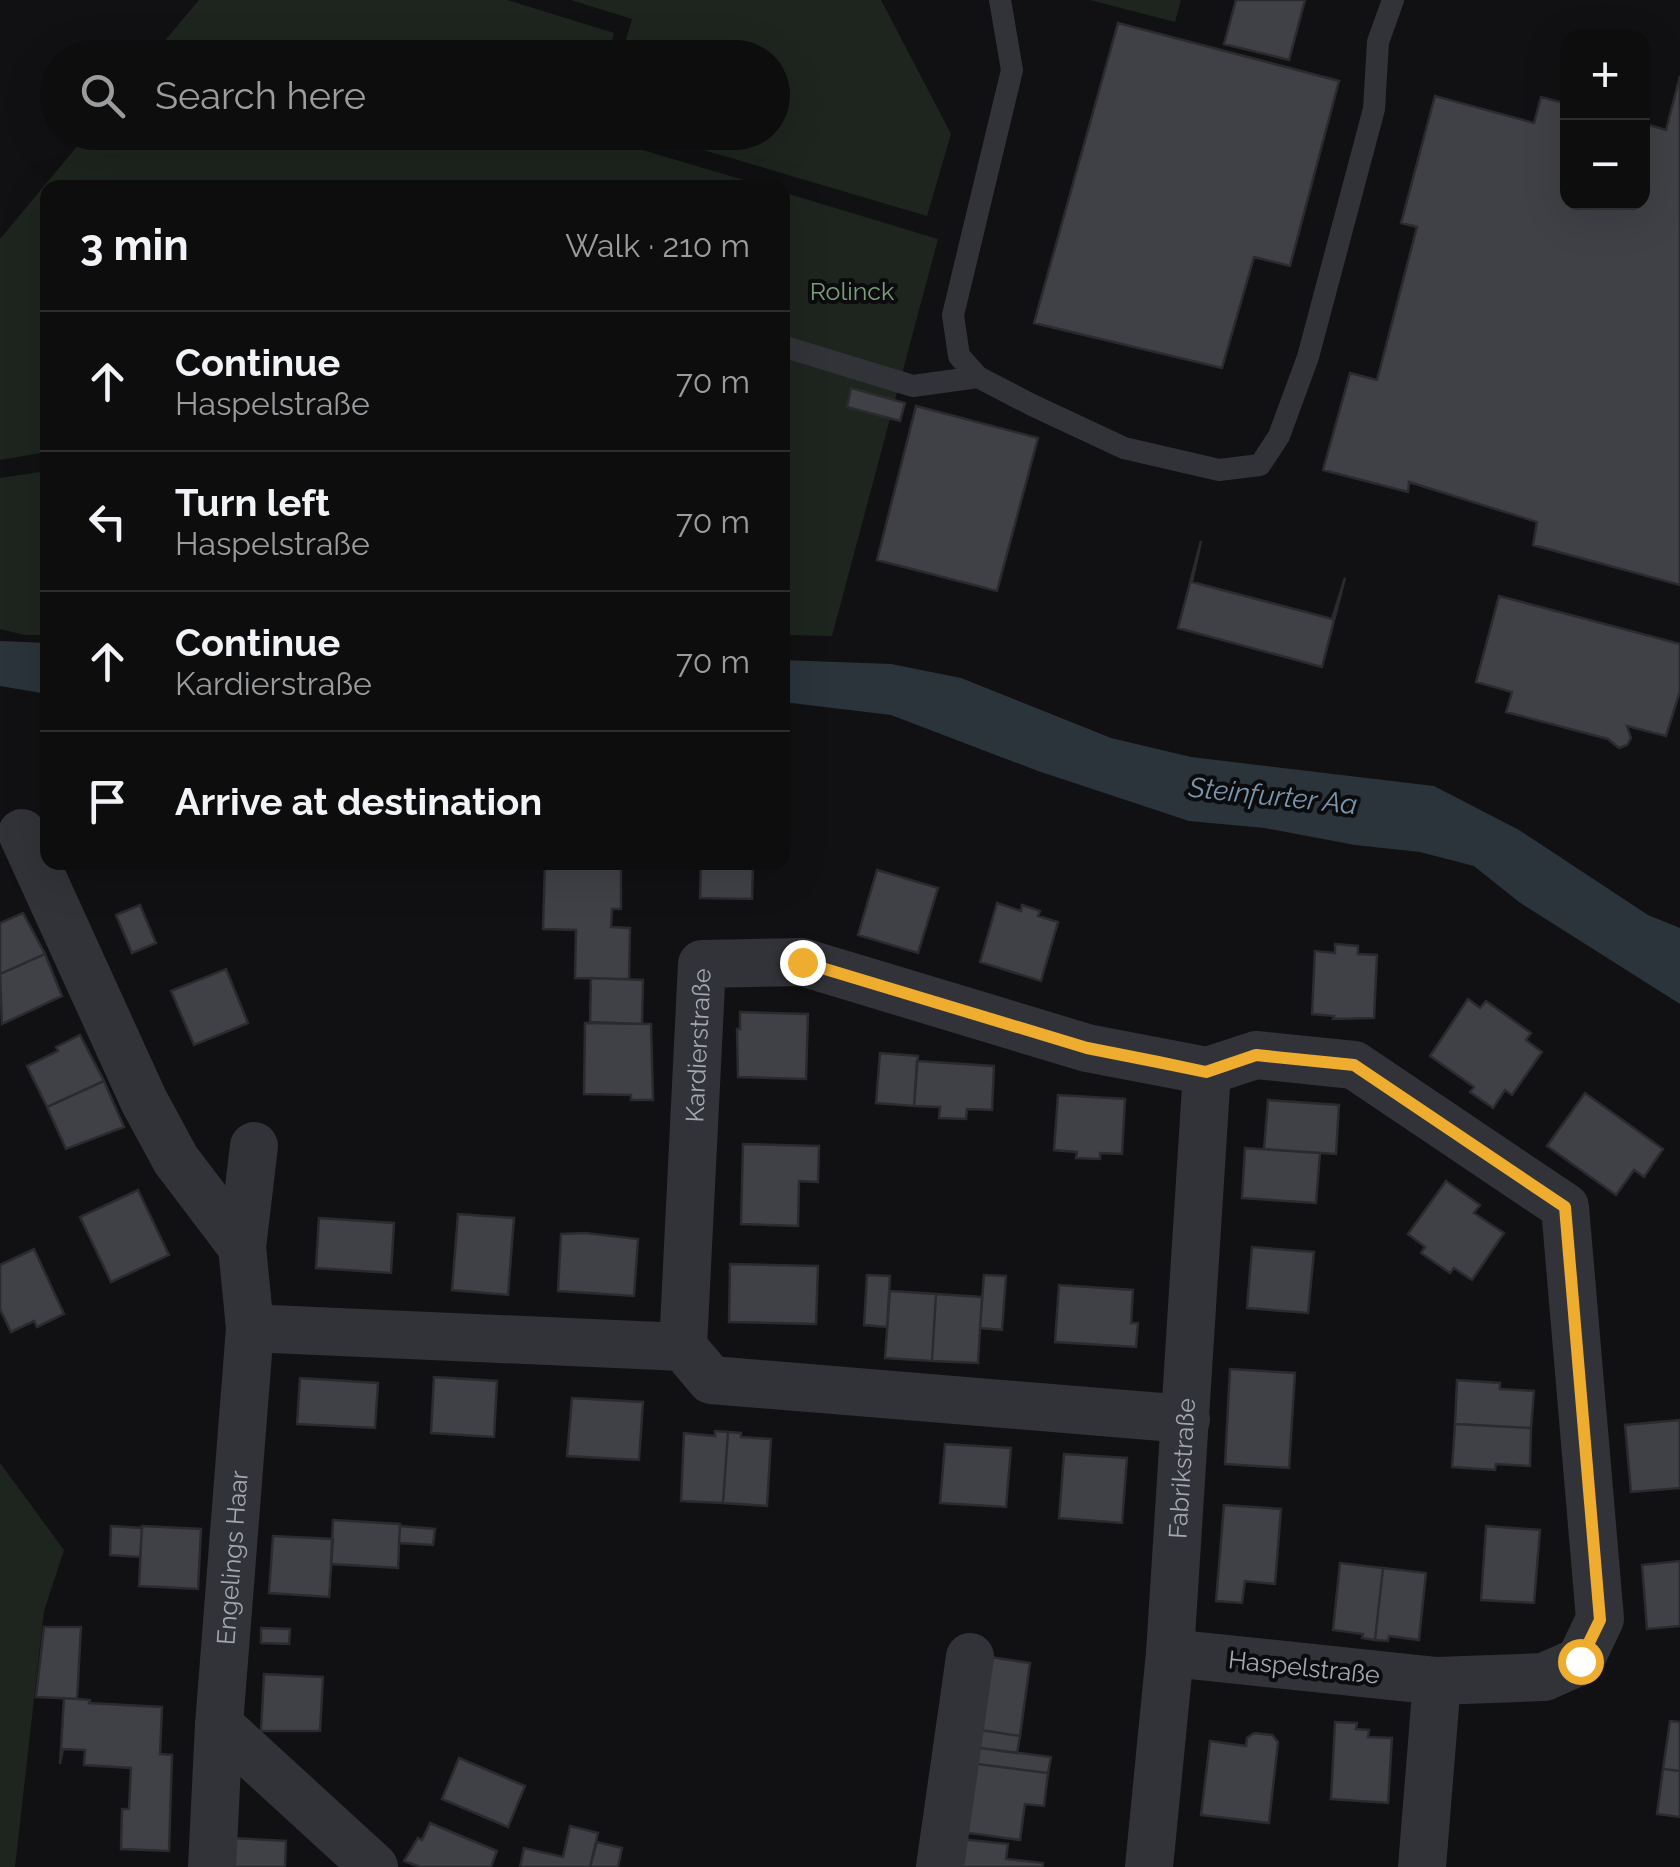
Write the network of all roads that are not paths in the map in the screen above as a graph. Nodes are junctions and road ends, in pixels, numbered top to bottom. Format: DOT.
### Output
graph roads {
  1 [pos="1000,0"];
  2 [pos="1393,0"];
  3 [pos="790,348"];
  4 [pos="978,377"];
  5 [pos="22,833"];
  6 [pos="1206,1072"];
  7 [pos="254,1146"];
  8 [pos="242,1247"];
  9 [pos="250,1328"];
  10 [pos="683,1346"];
  11 [pos="1186,1419"];
  12 [pos="1170,1653"];
  13 [pos="970,1657"];
  14 [pos="1437,1681"];
  15 [pos="219,1726"];
  16 [pos="212,1867"];
  17 [pos="374,1867"];
  18 [pos="940,1867"];
  19 [pos="1149,1867"];
  20 [pos="1422,1867"];
  1 -- 4 [label="lane"];
  2 -- 4 [label="lane"];
  3 -- 4 [label="lane"];
  5 -- 8 [label="street"];
  6 -- 10 [label="street, Kardierstraße"];
  6 -- 11 [label="street, Fabrikstraße"];
  6 -- 14 [label="street, Haspelstraße"];
  7 -- 8 [label="street, Engelings Haar"];
  8 -- 9 [label="street, Engelings Haar"];
  9 -- 10 [label="street"];
  9 -- 15 [label="street, Engelings Haar"];
  10 -- 11 [label="street"];
  11 -- 12 [label="street, Fabrikstraße"];
  12 -- 14 [label="street, Haspelstraße"];
  12 -- 19 [label="street, Fabrikstraße"];
  13 -- 18 [label="street"];
  14 -- 20 [label="street"];
  15 -- 16 [label="street, Engelings Haar"];
  15 -- 17 [label="street"];
}
